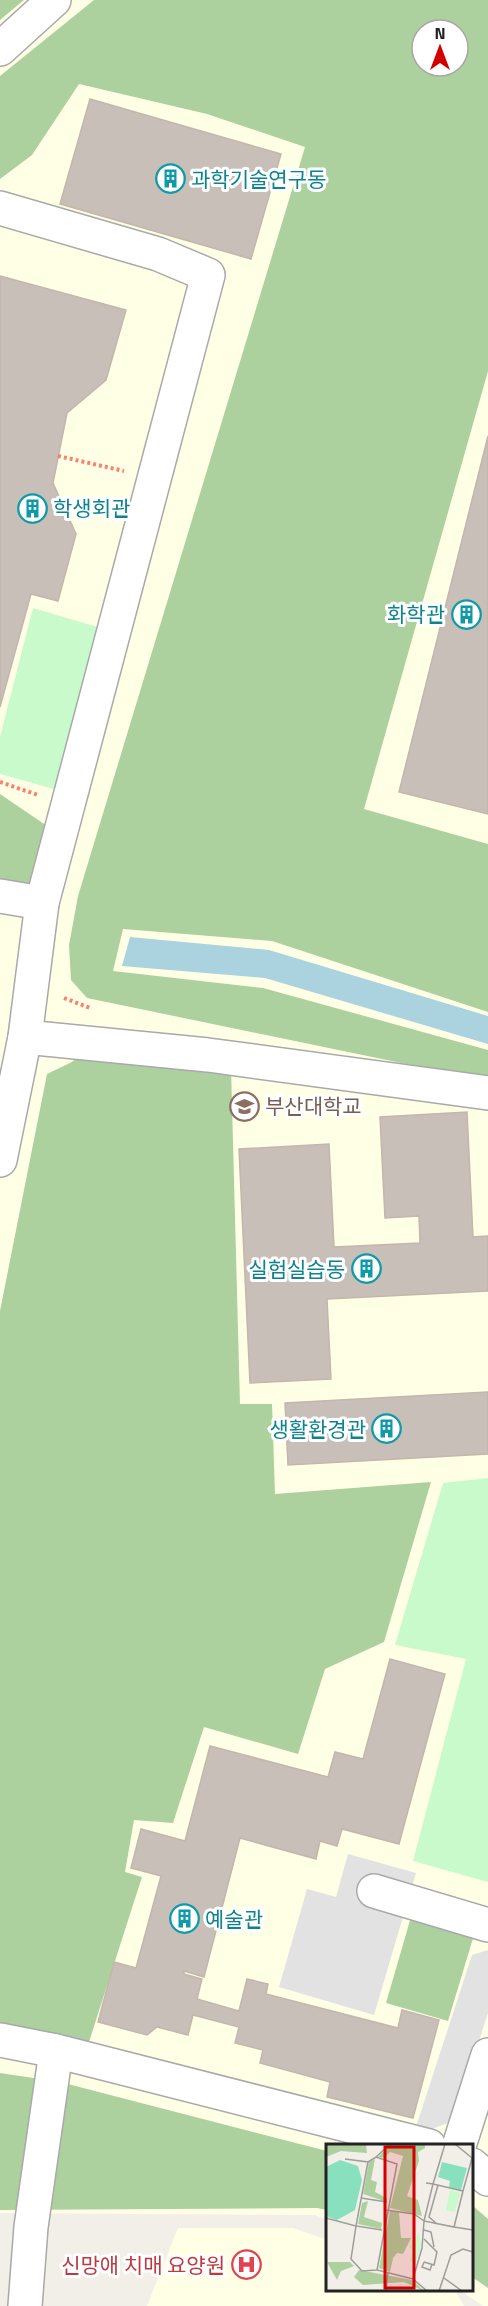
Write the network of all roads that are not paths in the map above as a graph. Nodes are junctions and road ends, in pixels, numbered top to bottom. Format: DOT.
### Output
graph roads {
  1 [pos="54,0"];
  2 [pos="0,49"];
  3 [pos="0,208"];
  4 [pos="0,896"];
  5 [pos="42,903"];
  6 [pos="26,1037"];
  7 [pos="488,1093"];
  8 [pos="0,1160"];
  9 [pos="374,1891"];
  10 [pos="488,1925"];
  11 [pos="0,2040"];
  12 [pos="56,2051"];
  13 [pos="488,2055"];
  14 [pos="425,2144"];
  15 [pos="459,2144"];
  16 [pos="473,2167"];
  17 [pos="488,2179"];
  18 [pos="25,2306"];
  1 -- 2 [label="lane"];
  3 -- 5 [label="lane"];
  4 -- 5 [label="lane"];
  5 -- 6 [label="lane"];
  6 -- 7 [label="lane"];
  6 -- 8 [label="lane"];
  9 -- 10 [label="lane"];
  11 -- 12 [label="lane"];
  12 -- 14 [label="lane"];
  12 -- 18 [label="lane"];
  13 -- 15 [label="lane"];
  16 -- 17 [label="lane"];
}
